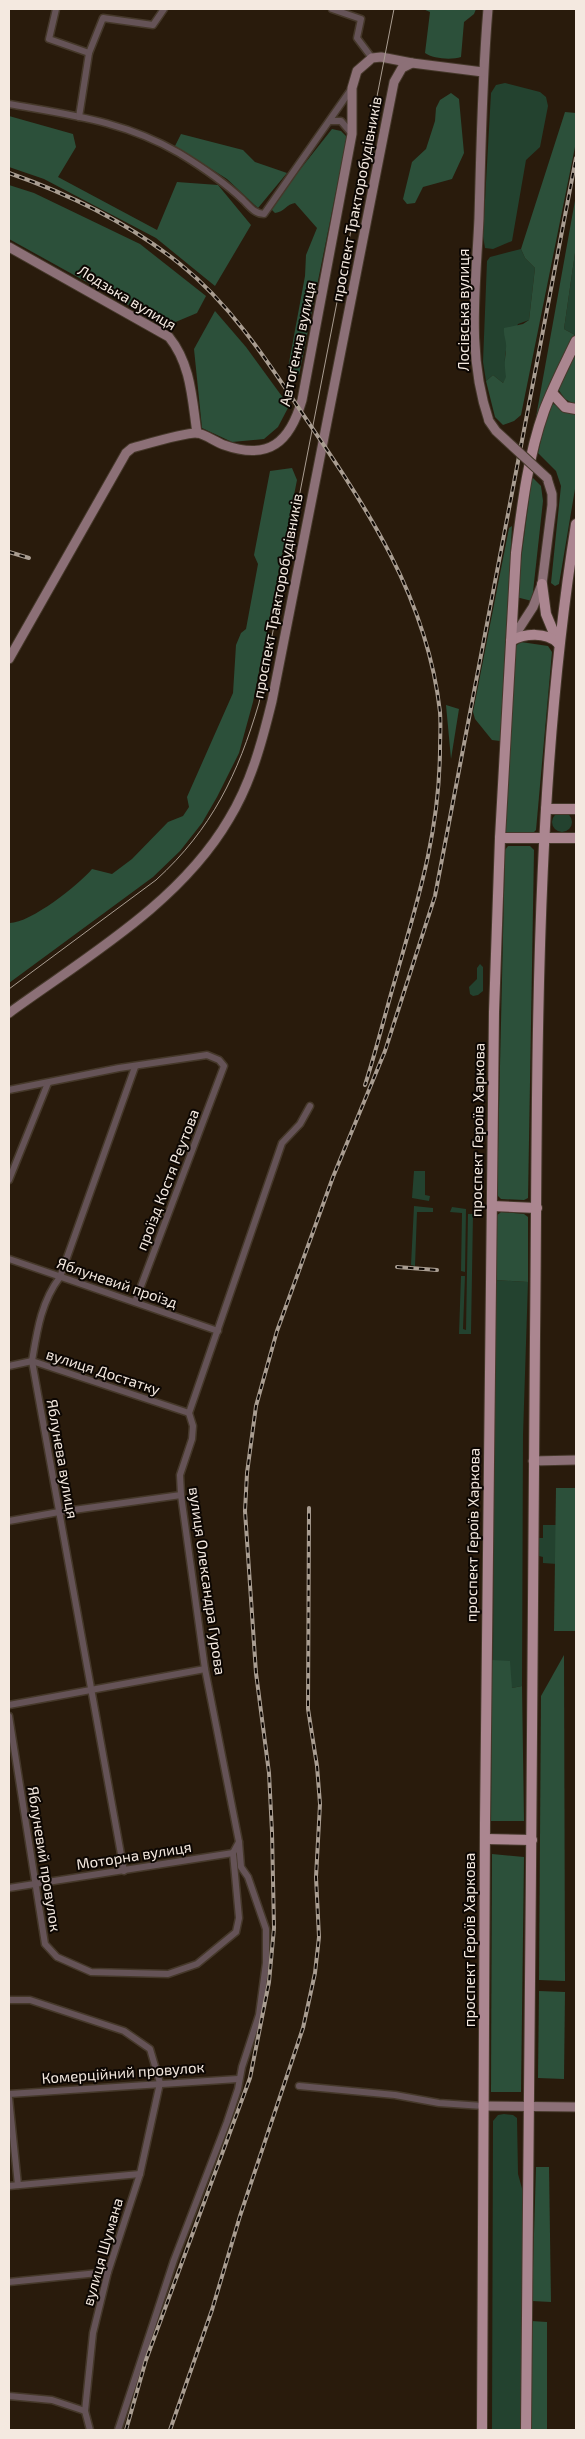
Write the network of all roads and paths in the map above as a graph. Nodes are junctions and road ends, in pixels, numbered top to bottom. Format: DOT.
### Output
graph roads {
  1 [pos="56,9"];
  2 [pos="164,9"];
  3 [pos="332,9"];
  4 [pos="488,9"];
  5 [pos="89,53"];
  6 [pos="372,58"];
  7 [pos="412,62"];
  8 [pos="483,72"];
  9 [pos="352,88"];
  10 [pos="9,104"];
  11 [pos="79,117"];
  12 [pos="331,121"];
  13 [pos="352,134"];
  14 [pos="9,247"];
  15 [pos="576,341"];
  16 [pos="552,393"];
  17 [pos="576,409"];
  18 [pos="196,433"];
  19 [pos="576,524"];
  20 [pos="572,579"];
  21 [pos="542,584"];
  22 [pos="511,641"];
  23 [pos="559,644"];
  24 [pos="9,659"];
  25 [pos="546,809"];
  26 [pos="576,809"];
  27 [pos="500,838"];
  28 [pos="576,838"];
  29 [pos="543,839"];
  30 [pos="9,1013"];
  31 [pos="135,1066"];
  32 [pos="48,1083"];
  33 [pos="9,1090"];
  34 [pos="310,1106"];
  35 [pos="10,1176"];
  36 [pos="492,1206"];
  37 [pos="536,1208"];
  38 [pos="9,1259"];
  39 [pos="60,1277"];
  40 [pos="135,1302"];
  41 [pos="218,1331"];
  42 [pos="32,1362"];
  43 [pos="9,1366"];
  44 [pos="189,1413"];
  45 [pos="533,1461"];
  46 [pos="572,1461"];
  47 [pos="181,1495"];
  48 [pos="59,1512"];
  49 [pos="9,1521"];
  50 [pos="205,1669"];
  51 [pos="91,1690"];
  52 [pos="9,1705"];
  53 [pos="9,1716"];
  54 [pos="485,1839"];
  55 [pos="532,1840"];
  56 [pos="239,1842"];
  57 [pos="233,1853"];
  58 [pos="124,1871"];
  59 [pos="36,1884"];
  60 [pos="9,1888"];
  61 [pos="9,2000"];
  62 [pos="238,2079"];
  63 [pos="160,2083"];
  64 [pos="299,2086"];
  65 [pos="9,2094"];
  66 [pos="9,2098"];
  67 [pos="484,2106"];
  68 [pos="530,2106"];
  69 [pos="576,2107"];
  70 [pos="140,2174"];
  71 [pos="18,2185"];
  72 [pos="9,2186"];
  73 [pos="108,2272"];
  74 [pos="9,2282"];
  75 [pos="9,2396"];
  76 [pos="85,2411"];
  77 [pos="90,2430"];
  78 [pos="118,2430"];
  79 [pos="482,2430"];
  80 [pos="526,2430"];
  1 -- 5 [label="street"];
  2 -- 5 [label="street"];
  3 -- 6 [label="street"];
  4 -- 8 [label="main road, Лосівська вулиця"];
  5 -- 11 [label="street"];
  6 -- 7 [label="main road"];
  6 -- 9 [label="main road"];
  7 -- 8 [label="main road"];
  7 -- 30 [label="main road, проспект Тракторобудівників"];
  8 -- 21 [label="main road, Лосівська вулиця, bridge"];
  9 -- 12 [label="street"];
  9 -- 13 [label="main road, Автоґенна вулиця"];
  10 -- 11 [label="street"];
  11 -- 12 [label="street"];
  12 -- 13 [label="street"];
  13 -- 18 [label="main road, Автоґенна вулиця"];
  14 -- 18 [label="main road, Лодзька вулиця"];
  15 -- 16 [label="main road, проспект Героїв Харкова"];
  16 -- 17 [label="main road"];
  16 -- 22 [label="main road, проспект Героїв Харкова"];
  18 -- 24 [label="main road"];
  19 -- 20 [label="main road"];
  20 -- 23 [label="main road"];
  21 -- 22 [label="main road, Лосівська вулиця"];
  21 -- 23 [label="main road"];
  22 -- 23 [label="main road"];
  22 -- 27 [label="main road, проспект Героїв Харкова"];
  23 -- 25 [label="main road"];
  25 -- 26 [label="main road"];
  25 -- 29 [label="main road"];
  27 -- 29 [label="main road"];
  27 -- 36 [label="main road, проспект Героїв Харкова"];
  28 -- 29 [label="main road"];
  29 -- 37 [label="main road"];
  31 -- 32 [label="street"];
  31 -- 39 [label="street, Яблунева вулиця"];
  31 -- 40 [label="street, проїзд Костя Реутова"];
  32 -- 33 [label="street"];
  32 -- 35 [label="street"];
  34 -- 41 [label="street, вулиця Олександра Гурова"];
  36 -- 37 [label="main road"];
  36 -- 54 [label="main road, проспект Героїв Харкова"];
  37 -- 45 [label="main road"];
  38 -- 39 [label="street, Яблуневий проїзд"];
  39 -- 40 [label="street, Яблуневий проїзд"];
  39 -- 42 [label="street, Яблунева вулиця"];
  40 -- 41 [label="street, Яблуневий проїзд"];
  41 -- 44 [label="street, вулиця Олександра Гурова"];
  42 -- 43 [label="street, вулиця Достатку"];
  42 -- 44 [label="street, вулиця Достатку"];
  42 -- 48 [label="street, Яблунева вулиця"];
  44 -- 47 [label="street, вулиця Олександра Гурова"];
  45 -- 46 [label="main road"];
  45 -- 55 [label="main road"];
  47 -- 48 [label="street"];
  47 -- 50 [label="street, вулиця Олександра Гурова"];
  48 -- 49 [label="street"];
  48 -- 51 [label="street, Яблунева вулиця"];
  50 -- 51 [label="street"];
  50 -- 56 [label="street, вулиця Олександра Гурова"];
  51 -- 52 [label="street"];
  51 -- 58 [label="street, Яблунева вулиця"];
  53 -- 59 [label="street, Яблуневий провулок"];
  54 -- 55 [label="main road"];
  54 -- 67 [label="main road, проспект Героїв Харкова"];
  55 -- 68 [label="main road"];
  56 -- 57 [label="street"];
  56 -- 62 [label="street, вулиця Олександра Гурова"];
  57 -- 58 [label="street, Моторна вулиця"];
  57 -- 59 [label="street, Яблуневий провулок"];
  58 -- 59 [label="street, Моторна вулиця"];
  59 -- 60 [label="street, Моторна вулиця"];
  61 -- 63 [label="street"];
  62 -- 63 [label="street, Комерційний провулок"];
  62 -- 78 [label="street, вулиця Олександра Гурова"];
  63 -- 65 [label="street, Комерційний провулок"];
  63 -- 70 [label="street, вулиця Шумана"];
  64 -- 67 [label="street"];
  66 -- 71 [label="street"];
  67 -- 68 [label="main road"];
  67 -- 79 [label="main road, проспект Героїв Харкова"];
  68 -- 69 [label="main road"];
  68 -- 80 [label="main road"];
  70 -- 71 [label="street"];
  70 -- 73 [label="street, вулиця Шумана"];
  71 -- 72 [label="street"];
  73 -- 74 [label="street"];
  73 -- 76 [label="street, вулиця Шумана"];
  75 -- 76 [label="street"];
  76 -- 77 [label="street, вулиця Шумана"];
}
